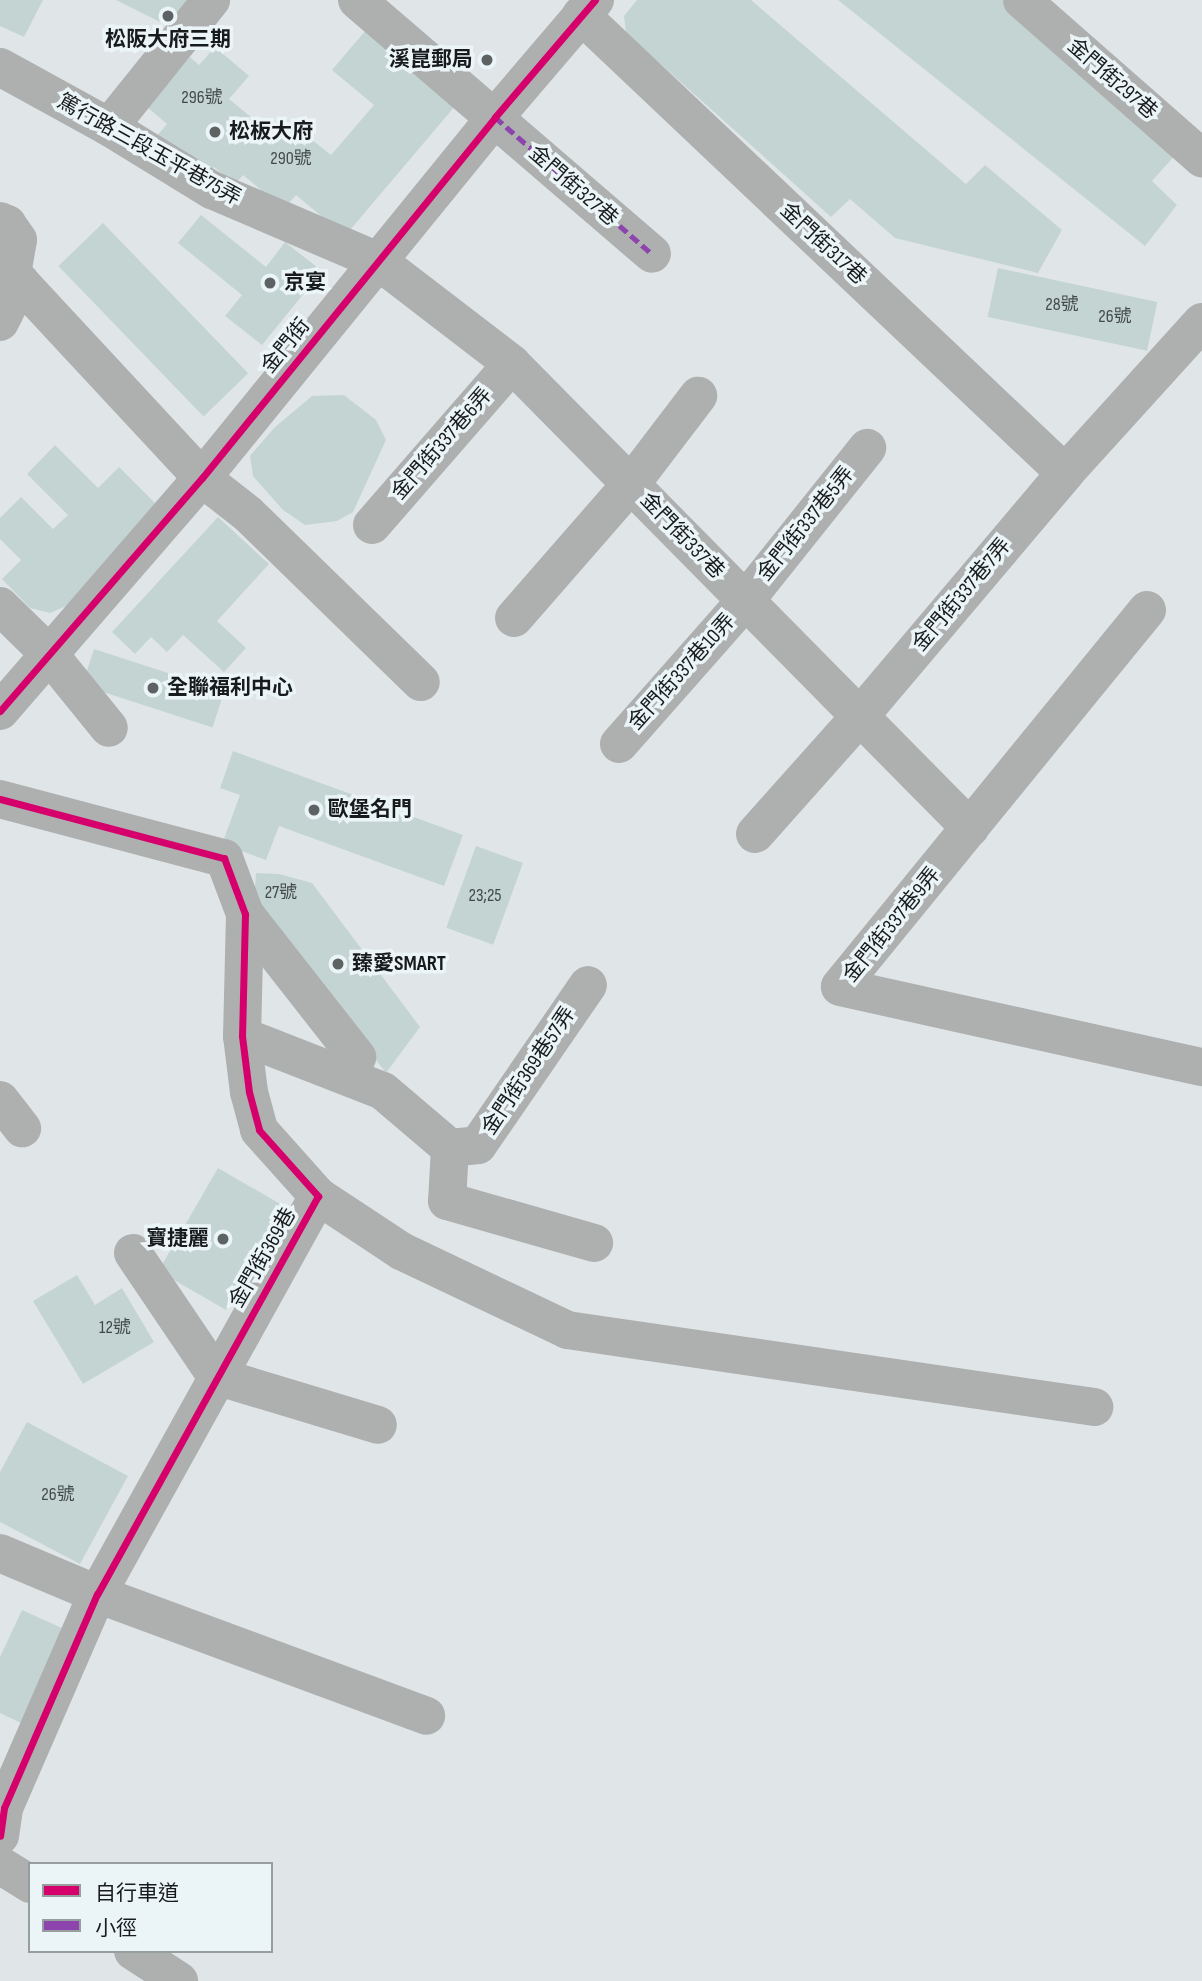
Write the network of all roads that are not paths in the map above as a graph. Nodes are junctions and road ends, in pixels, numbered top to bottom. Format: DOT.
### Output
graph roads {
  1 [pos="211,0"];
  2 [pos="357,0"];
  3 [pos="1021,0"];
  4 [pos="588,7"];
  5 [pos="0,67"];
  6 [pos="495,117"];
  7 [pos="109,127"];
  8 [pos="1202,158"];
  9 [pos="0,221"];
  10 [pos="652,254"];
  11 [pos="378,261"];
  12 [pos="16,277"];
  13 [pos="0,322"];
  14 [pos="1202,322"];
  15 [pos="512,364"];
  16 [pos="698,396"];
  17 [pos="867,448"];
  18 [pos="1065,473"];
  19 [pos="202,478"];
  20 [pos="631,484"];
  21 [pos="372,525"];
  22 [pos="745,601"];
  23 [pos="0,606"];
  24 [pos="1147,610"];
  25 [pos="514,618"];
  26 [pos="49,654"];
  27 [pos="421,682"];
  28 [pos="0,711"];
  29 [pos="860,716"];
  30 [pos="109,728"];
  31 [pos="619,744"];
  32 [pos="0,799"];
  33 [pos="970,828"];
  34 [pos="755,834"];
  35 [pos="245,914"];
  36 [pos="588,985"];
  37 [pos="243,1036"];
  38 [pos="357,1057"];
  39 [pos="1202,1067"];
  40 [pos="450,1148"];
  41 [pos="318,1196"];
  42 [pos="594,1243"];
  43 [pos="133,1253"];
  44 [pos="216,1376"];
  45 [pos="1094,1407"];
  46 [pos="378,1425"];
  47 [pos="0,1553"];
  48 [pos="97,1594"];
  49 [pos="426,1716"];
  50 [pos="0,1836"];
  51 [pos="0,1865"];
  52 [pos="28,1883"];
  53 [pos="136,1953"];
  54 [pos="179,1981"];
  1 -- 7 [label="street"];
  2 -- 6 [label="street, 金門街327巷"];
  3 -- 8 [label="street, 金門街297巷"];
  4 -- 6 [label="street, 金門街"];
  4 -- 18 [label="street, 金門街317巷"];
  5 -- 7 [label="street, 篤行路三段玉平巷75弄"];
  6 -- 10 [label="street, 金門街327巷"];
  6 -- 11 [label="street, 金門街"];
  7 -- 11 [label="street, 篤行路三段玉平巷75弄"];
  9 -- 12 [label="street"];
  11 -- 15 [label="street, 金門街337巷"];
  11 -- 19 [label="street, 金門街"];
  12 -- 13 [label="street"];
  12 -- 19 [label="street"];
  14 -- 18 [label="street"];
  15 -- 20 [label="street, 金門街337巷"];
  15 -- 21 [label="street, 金門街337巷6弄"];
  16 -- 20 [label="street"];
  17 -- 22 [label="street, 金門街337巷5弄"];
  18 -- 29 [label="street, 金門街337巷7弄"];
  19 -- 26 [label="street, 金門街"];
  19 -- 27 [label="street"];
  20 -- 22 [label="street, 金門街337巷"];
  20 -- 25 [label="street"];
  22 -- 29 [label="street, 金門街337巷"];
  22 -- 31 [label="street, 金門街337巷10弄"];
  23 -- 26 [label="street"];
  24 -- 33 [label="street, 金門街337巷9弄"];
  26 -- 28 [label="street, 金門街"];
  26 -- 30 [label="street"];
  29 -- 33 [label="street, 金門街337巷"];
  29 -- 34 [label="street, 金門街337巷7弄"];
  32 -- 35 [label="street, 金門街369巷"];
  33 -- 39 [label="street, 金門街337巷9弄"];
  35 -- 37 [label="street, 金門街369巷"];
  35 -- 38 [label="street"];
  36 -- 40 [label="street, 金門街369巷57弄"];
  37 -- 40 [label="street"];
  37 -- 41 [label="street, 金門街369巷"];
  40 -- 42 [label="street"];
  41 -- 44 [label="street, 金門街369巷"];
  41 -- 45 [label="street"];
  43 -- 44 [label="street"];
  44 -- 46 [label="street"];
  44 -- 48 [label="street, 金門街369巷"];
  47 -- 48 [label="street"];
  48 -- 49 [label="street"];
  48 -- 50 [label="street, 金門街369巷"];
  51 -- 52 [label="street"];
  53 -- 54 [label="street"];
}
